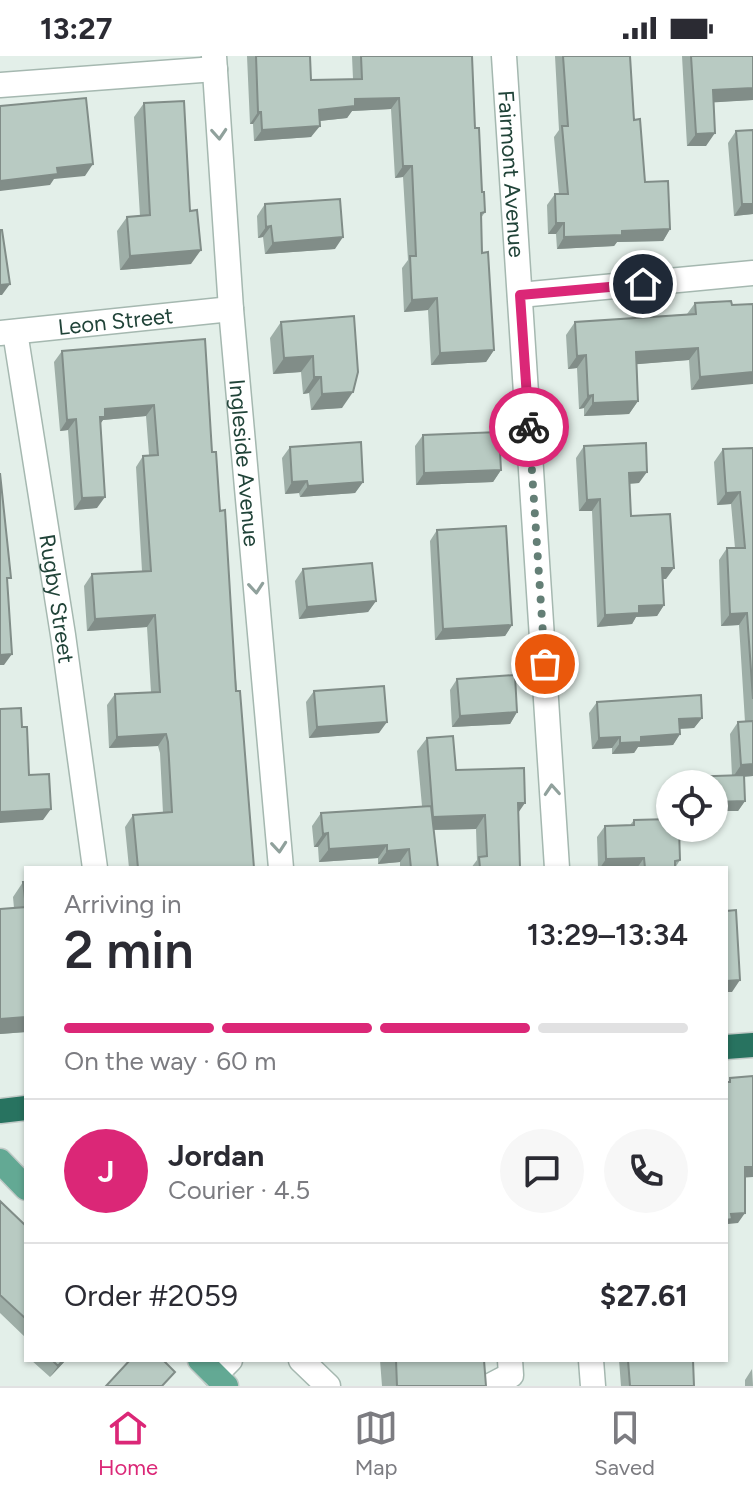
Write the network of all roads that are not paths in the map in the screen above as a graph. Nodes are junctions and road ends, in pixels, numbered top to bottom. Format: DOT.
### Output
graph roads {
  1 [pos="504,56"];
  2 [pos="214,62"];
  3 [pos="0,85"];
  4 [pos="753,273"];
  5 [pos="520,295"];
  6 [pos="231,309"];
  7 [pos="7,332"];
  8 [pos="95,866"];
  9 [pos="281,866"];
  10 [pos="557,866"];
  11 [pos="753,1045"];
  12 [pos="728,1047"];
  13 [pos="24,1108"];
  14 [pos="0,1111"];
  15 [pos="0,1161"];
  16 [pos="24,1186"];
  17 [pos="303,1362"];
  18 [pos="510,1362"];
  19 [pos="591,1362"];
  20 [pos="328,1386"];
  21 [pos="490,1386"];
  22 [pos="593,1386"];
  1 -- 5 [label="street, Fairmont Avenue"];
  2 -- 3 [label="street"];
  2 -- 6 [label="street, Ingleside Avenue, one-way"];
  4 -- 5 [label="street"];
  10 -- 5 [label="street, Fairmont Avenue, one-way"];
  6 -- 7 [label="street, Leon Street"];
  6 -- 9 [label="street, Ingleside Avenue, one-way"];
  7 -- 8 [label="street, Rugby Street"];
  11 -- 12 [label="highway"];
  13 -- 14 [label="highway"];
  15 -- 16 [label="main road"];
  17 -- 20 [label="street"];
  18 -- 21 [label="street"];
  19 -- 22 [label="street"];
}
